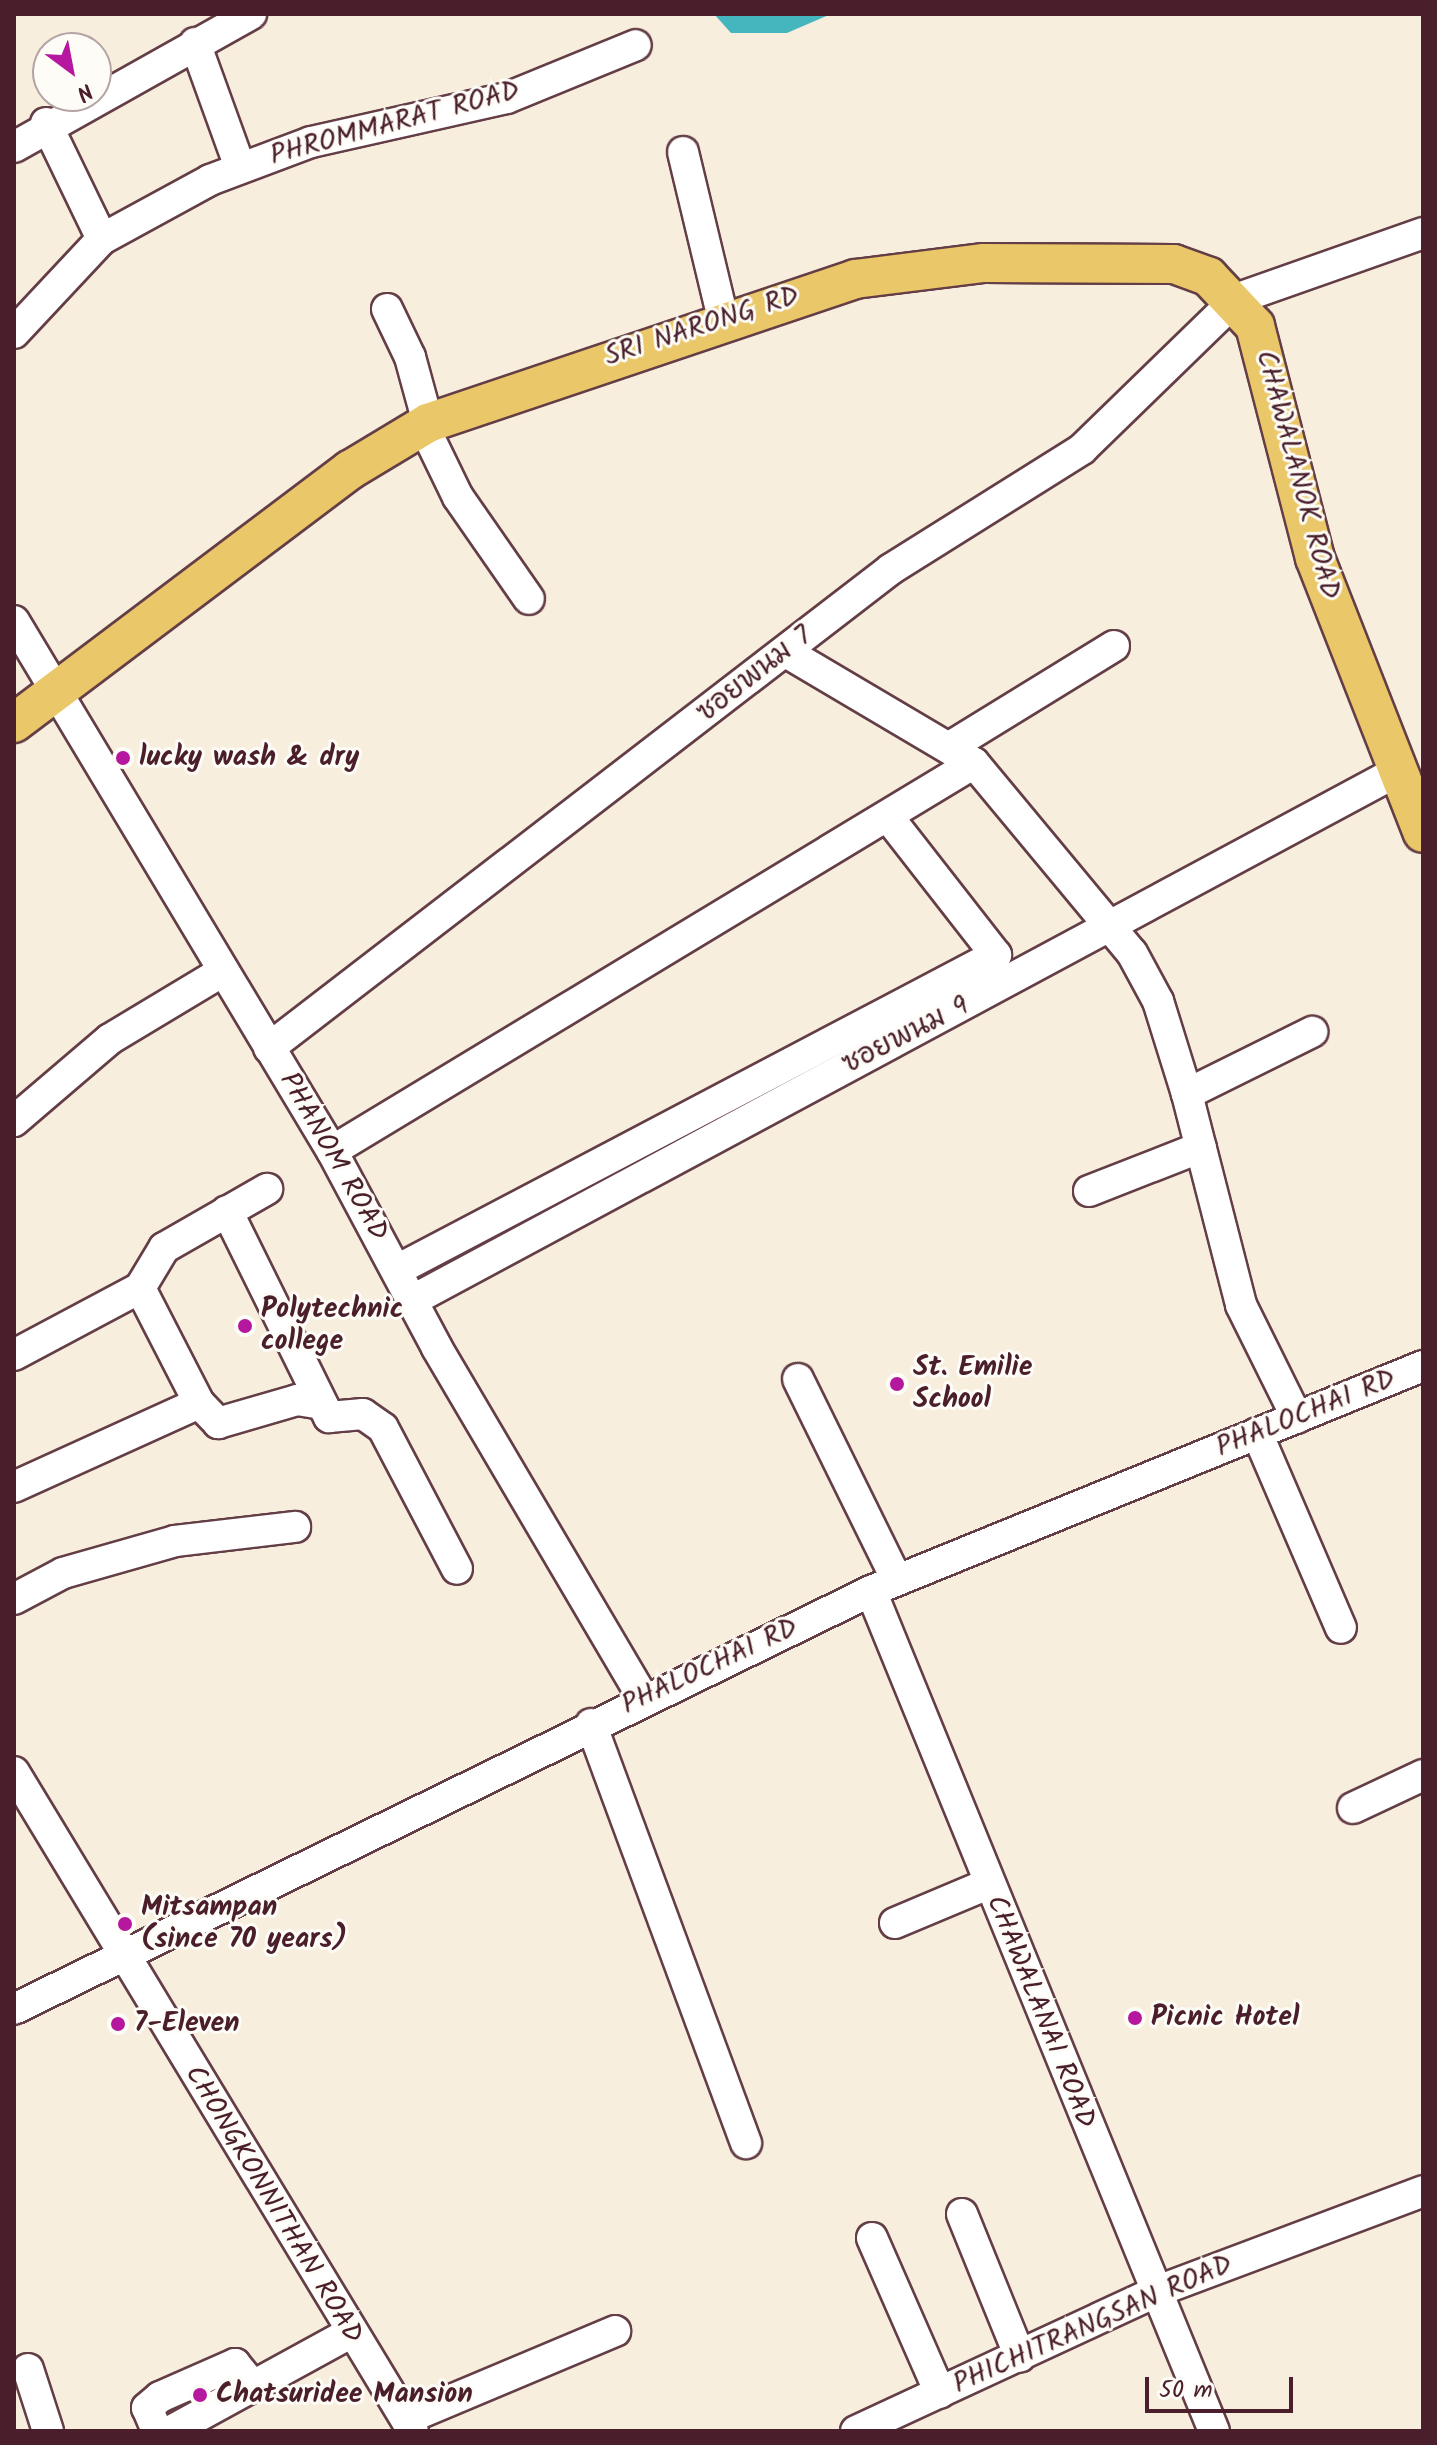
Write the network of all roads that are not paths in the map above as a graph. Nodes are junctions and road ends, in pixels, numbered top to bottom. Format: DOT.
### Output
graph roads {
  1 [pos="251,14"];
  2 [pos="195,43"];
  3 [pos="636,45"];
  4 [pos="46,123"];
  5 [pos="14,147"];
  6 [pos="683,152"];
  7 [pos="240,167"];
  8 [pos="1423,233"];
  9 [pos="102,239"];
  10 [pos="1236,299"];
  11 [pos="387,309"];
  12 [pos="723,319"];
  13 [pos="14,333"];
  14 [pos="425,424"];
  15 [pos="529,599"];
  16 [pos="14,621"];
  17 [pos="1114,646"];
  18 [pos="786,652"];
  19 [pos="57,694"];
  20 [pos="14,723"];
  21 [pos="963,754"];
  22 [pos="1398,771"];
  23 [pos="888,817"];
  24 [pos="1423,833"];
  25 [pos="1110,925"];
  26 [pos="223,971"];
  27 [pos="1312,1032"];
  28 [pos="269,1048"];
  29 [pos="743,1083"];
  30 [pos="1187,1094"];
  31 [pos="759,1113"];
  32 [pos="14,1121"];
  33 [pos="1201,1147"];
  34 [pos="332,1151"];
  35 [pos="267,1189"];
  36 [pos="1089,1191"];
  37 [pos="227,1211"];
  38 [pos="397,1270"];
  39 [pos="140,1288"];
  40 [pos="413,1300"];
  41 [pos="14,1355"];
  42 [pos="1423,1366"];
  43 [pos="798,1379"];
  44 [pos="199,1403"];
  45 [pos="322,1404"];
  46 [pos="1297,1418"];
  47 [pos="1257,1433"];
  48 [pos="14,1487"];
  49 [pos="295,1527"];
  50 [pos="457,1569"];
  51 [pos="884,1586"];
  52 [pos="14,1599"];
  53 [pos="1341,1628"];
  54 [pos="643,1698"];
  55 [pos="591,1724"];
  56 [pos="14,1772"];
  57 [pos="1423,1775"];
  58 [pos="1353,1808"];
  59 [pos="988,1884"];
  60 [pos="895,1923"];
  61 [pos="125,1954"];
  62 [pos="14,2009"];
  63 [pos="746,2143"];
  64 [pos="1423,2191"];
  65 [pos="962,2214"];
  66 [pos="872,2238"];
  67 [pos="1155,2292"];
  68 [pos="615,2331"];
  69 [pos="348,2334"];
  70 [pos="1020,2357"];
  71 [pos="28,2369"];
  72 [pos="253,2386"];
  73 [pos="940,2393"];
  74 [pos="409,2425"];
  75 [pos="48,2431"];
  76 [pos="157,2431"];
  77 [pos="171,2431"];
  78 [pos="856,2431"];
  79 [pos="1214,2431"];
  1 -- 2 [label="street"];
  2 -- 4 [label="street"];
  2 -- 7 [label="street"];
  3 -- 7 [label="street, PHROMMARAT ROAD"];
  4 -- 5 [label="street"];
  4 -- 9 [label="street"];
  6 -- 12 [label="street"];
  7 -- 9 [label="street, PHROMMARAT ROAD"];
  8 -- 10 [label="street"];
  9 -- 13 [label="street, PHROMMARAT ROAD"];
  10 -- 12 [label="main road, SRI NARONG RD"];
  10 -- 18 [label="street, ซอยพนม 7"];
  10 -- 22 [label="main road, CHAWALANOK ROAD"];
  11 -- 14 [label="street"];
  12 -- 14 [label="main road, SRI NARONG RD"];
  14 -- 15 [label="street"];
  14 -- 19 [label="main road, SRI NARONG RD"];
  16 -- 19 [label="street, PHANOM ROAD"];
  17 -- 21 [label="street"];
  18 -- 21 [label="street"];
  18 -- 28 [label="street, ซอยพนม 7"];
  19 -- 20 [label="main road, SRI NARONG RD"];
  19 -- 26 [label="street, PHANOM ROAD"];
  21 -- 23 [label="street"];
  21 -- 25 [label="street"];
  22 -- 24 [label="main road, CHAWALANOK ROAD"];
  22 -- 25 [label="street, ซอยพนม 9"];
  23 -- 29 [label="street"];
  23 -- 34 [label="street"];
  25 -- 30 [label="street"];
  25 -- 31 [label="street, ซอยพนม 9"];
  26 -- 28 [label="street, PHANOM ROAD"];
  26 -- 32 [label="street"];
  27 -- 30 [label="street"];
  28 -- 34 [label="street, PHANOM ROAD"];
  29 -- 31 [label="street"];
  29 -- 38 [label="street"];
  30 -- 33 [label="street"];
  31 -- 40 [label="street, ซอยพนม 9"];
  33 -- 36 [label="street"];
  33 -- 46 [label="street"];
  34 -- 38 [label="street, PHANOM ROAD"];
  35 -- 37 [label="street"];
  37 -- 39 [label="street"];
  37 -- 45 [label="street"];
  38 -- 40 [label="street, PHANOM ROAD"];
  39 -- 41 [label="street"];
  39 -- 44 [label="street"];
  40 -- 54 [label="street, PHANOM ROAD"];
  42 -- 46 [label="street, PHALOCHAI RD"];
  43 -- 51 [label="street, CHAWALANAI ROAD"];
  44 -- 45 [label="street"];
  44 -- 48 [label="street"];
  45 -- 50 [label="street"];
  46 -- 47 [label="street, PHALOCHAI RD"];
  47 -- 51 [label="street, PHALOCHAI RD"];
  47 -- 53 [label="street"];
  49 -- 52 [label="street"];
  51 -- 54 [label="street, PHALOCHAI RD"];
  51 -- 59 [label="street, CHAWALANAI ROAD"];
  54 -- 55 [label="street, PHALOCHAI RD"];
  55 -- 61 [label="street, PHALOCHAI RD"];
  55 -- 63 [label="street"];
  56 -- 61 [label="street, CHONGKONNITHAN ROAD"];
  57 -- 58 [label="street"];
  59 -- 60 [label="street"];
  59 -- 67 [label="street, CHAWALANAI ROAD"];
  61 -- 62 [label="street, PHALOCHAI RD"];
  61 -- 69 [label="street, CHONGKONNITHAN ROAD"];
  64 -- 67 [label="street, PHICHITRANGSAN ROAD"];
  65 -- 70 [label="street"];
  66 -- 73 [label="street"];
  67 -- 70 [label="street, PHICHITRANGSAN ROAD"];
  67 -- 79 [label="street, CHAWALANAI ROAD"];
  68 -- 74 [label="street"];
  69 -- 72 [label="street"];
  69 -- 74 [label="street, CHONGKONNITHAN ROAD"];
  70 -- 73 [label="street, PHICHITRANGSAN ROAD"];
  71 -- 75 [label="street"];
  72 -- 76 [label="street"];
  72 -- 77 [label="street"];
  73 -- 78 [label="street, PHICHITRANGSAN ROAD"];
}
